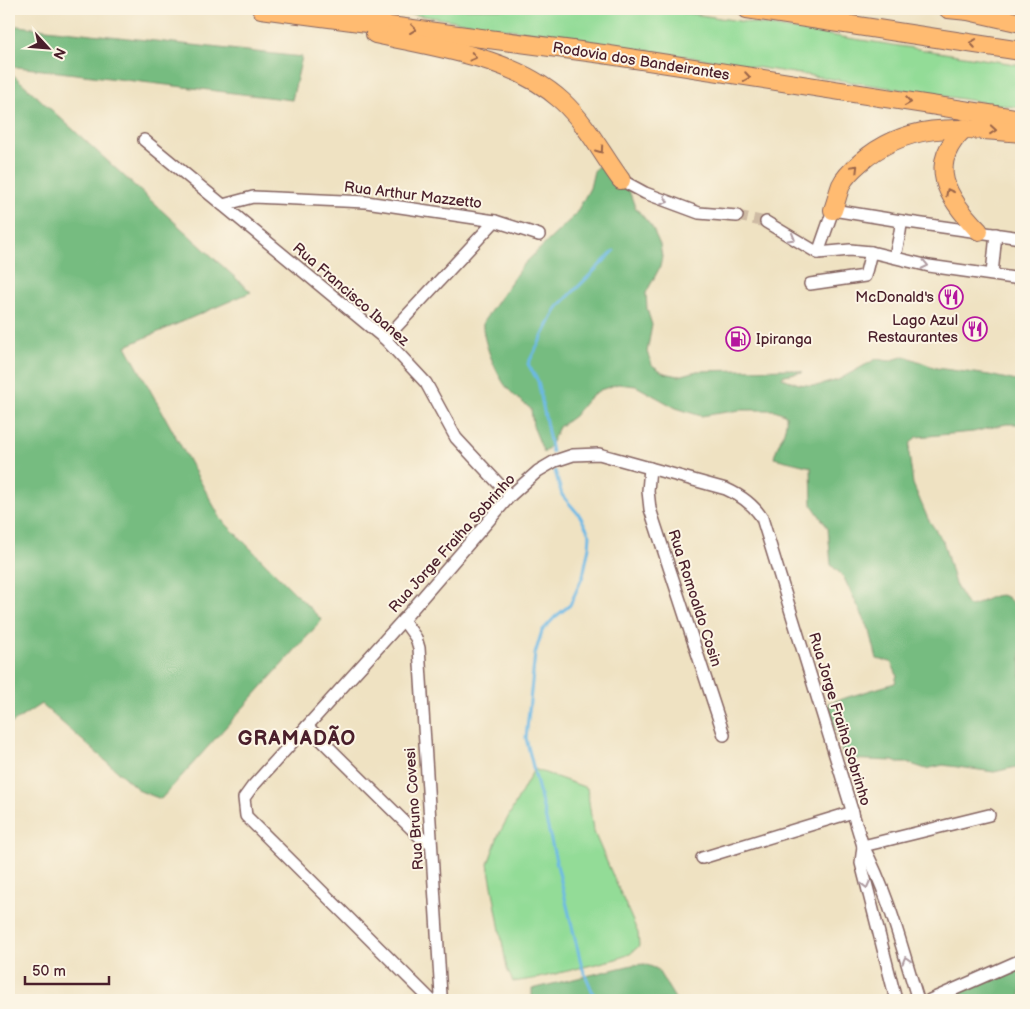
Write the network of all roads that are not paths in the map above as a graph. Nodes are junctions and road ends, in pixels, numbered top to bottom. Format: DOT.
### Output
graph roads {
  1 [pos="747,9"];
  2 [pos="948,9"];
  3 [pos="266,10"];
  4 [pos="963,10"];
  5 [pos="1021,23"];
  6 [pos="1021,51"];
  7 [pos="1021,119"];
  8 [pos="965,128"];
  9 [pos="1021,133"];
  10 [pos="144,140"];
  11 [pos="620,180"];
  12 [pos="223,205"];
  13 [pos="833,210"];
  14 [pos="737,216"];
  15 [pos="495,220"];
  16 [pos="901,221"];
  17 [pos="766,222"];
  18 [pos="979,231"];
  19 [pos="996,234"];
  20 [pos="539,235"];
  21 [pos="1021,238"];
  22 [pos="871,252"];
  23 [pos="818,253"];
  24 [pos="895,258"];
  25 [pos="992,274"];
  26 [pos="1021,279"];
  27 [pos="810,284"];
  28 [pos="385,339"];
  29 [pos="650,468"];
  30 [pos="510,496"];
  31 [pos="403,620"];
  32 [pos="307,726"];
  33 [pos="724,735"];
  34 [pos="853,812"];
  35 [pos="989,815"];
  36 [pos="431,843"];
  37 [pos="863,846"];
  38 [pos="702,858"];
  39 [pos="1021,960"];
  40 [pos="431,1000"];
  41 [pos="439,1000"];
  42 [pos="896,1000"];
  43 [pos="918,1000"];
  44 [pos="930,1000"];
  6 -- 1 [label="highway, one-way"];
  2 -- 4 [label="highway"];
  3 -- 7 [label="highway, Rodovia dos Bandeirantes, one-way"];
  3 -- 11 [label="highway, one-way"];
  4 -- 5 [label="highway"];
  8 -- 9 [label="highway, one-way"];
  13 -- 8 [label="highway, one-way"];
  18 -- 8 [label="highway, one-way"];
  10 -- 12 [label="street, Rua Francisco Ibanez"];
  11 -- 14 [label="street, one-way"];
  12 -- 15 [label="street, Rua Arthur Mazzetto"];
  12 -- 28 [label="street, Rua Francisco Ibanez"];
  13 -- 16 [label="street"];
  13 -- 23 [label="street"];
  15 -- 20 [label="street, Rua Arthur Mazzetto"];
  15 -- 28 [label="street"];
  16 -- 18 [label="street"];
  16 -- 24 [label="street"];
  17 -- 23 [label="street, one-way"];
  18 -- 19 [label="street"];
  19 -- 21 [label="street"];
  19 -- 25 [label="street"];
  22 -- 23 [label="street"];
  22 -- 24 [label="street"];
  22 -- 27 [label="street"];
  24 -- 25 [label="street, one-way"];
  25 -- 26 [label="street"];
  28 -- 30 [label="street, Rua Francisco Ibanez"];
  29 -- 30 [label="street, Rua Jorge Fraiha Sobrinho"];
  29 -- 33 [label="street, Rua Romoaldo Cosin"];
  29 -- 34 [label="street, Rua Jorge Fraiha Sobrinho"];
  30 -- 31 [label="street, Rua Jorge Fraiha Sobrinho"];
  31 -- 32 [label="street, Rua Jorge Fraiha Sobrinho"];
  31 -- 36 [label="street, Rua Bruno Covesi"];
  32 -- 36 [label="street"];
  32 -- 40 [label="street, Rua Jorge Fraiha Sobrinho"];
  34 -- 37 [label="street, Rua Jorge Fraiha Sobrinho"];
  34 -- 38 [label="street"];
  35 -- 37 [label="street"];
  36 -- 41 [label="street, Rua Bruno Covesi"];
  37 -- 42 [label="street, one-way"];
  43 -- 37 [label="street, one-way"];
  39 -- 44 [label="street"];
}
